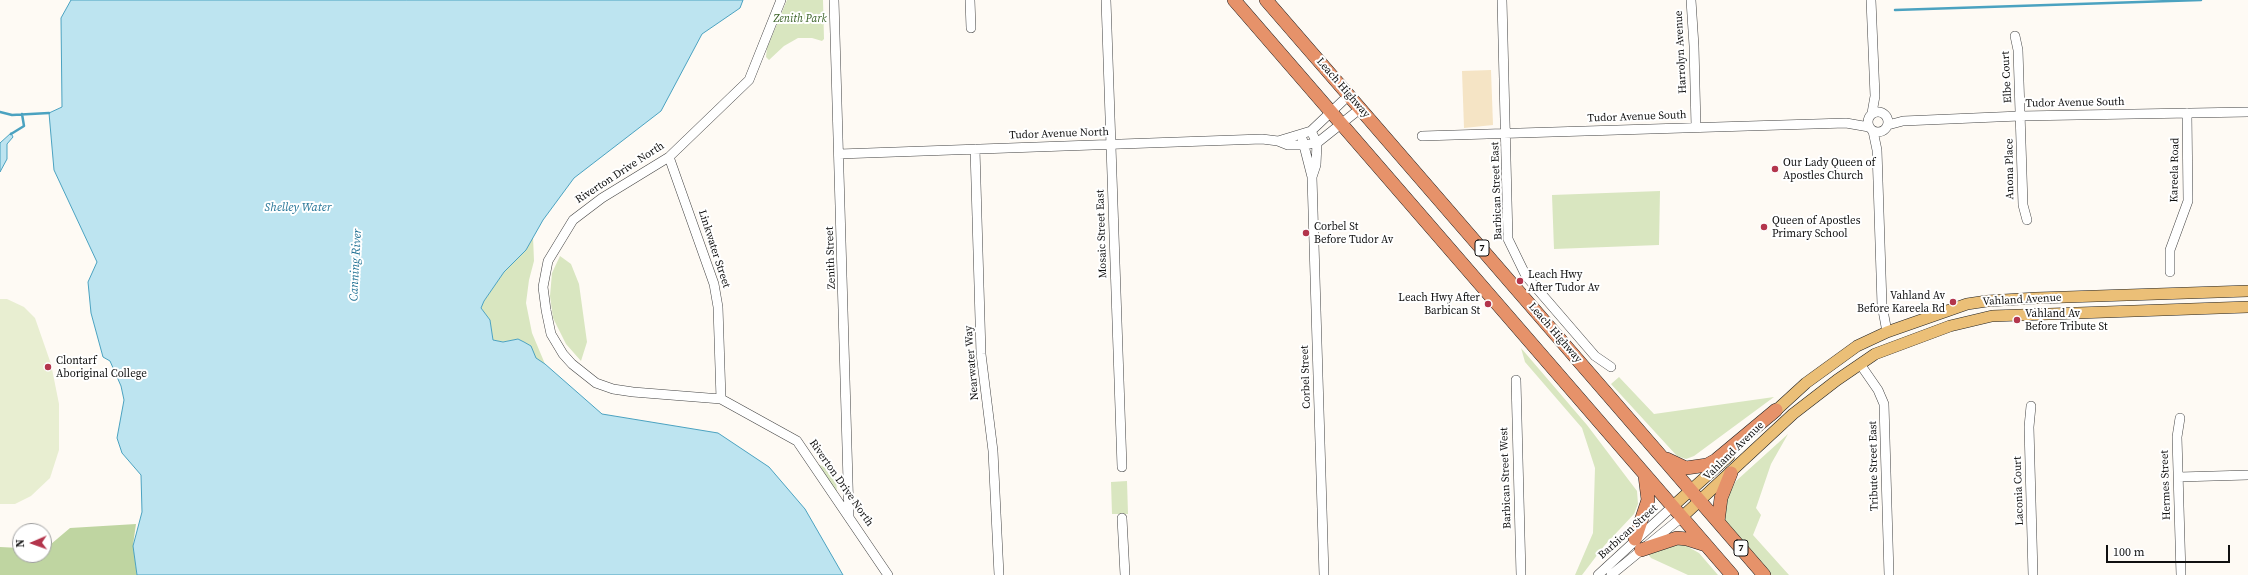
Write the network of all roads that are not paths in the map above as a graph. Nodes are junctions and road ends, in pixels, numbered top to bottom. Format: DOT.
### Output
graph roads {
  1 [pos="780,0"];
  2 [pos="834,0"];
  3 [pos="970,0"];
  4 [pos="1106,0"];
  5 [pos="1234,0"];
  6 [pos="1266,0"];
  7 [pos="1502,0"];
  8 [pos="1690,0"];
  9 [pos="1871,0"];
  10 [pos="971,28"];
  11 [pos="2015,36"];
  12 [pos="1349,95"];
  13 [pos="1360,108"];
  14 [pos="1331,112"];
  15 [pos="2248,112"];
  16 [pos="2187,113"];
  17 [pos="2020,116"];
  18 [pos="1878,122"];
  19 [pos="1342,124"];
  20 [pos="1696,127"];
  21 [pos="1311,131"];
  22 [pos="1507,133"];
  23 [pos="1301,134"];
  24 [pos="1422,136"];
  25 [pos="1278,141"];
  26 [pos="1317,143"];
  27 [pos="1112,144"];
  28 [pos="1302,145"];
  29 [pos="975,149"];
  30 [pos="839,154"];
  31 [pos="669,158"];
  32 [pos="1312,177"];
  33 [pos="2027,220"];
  34 [pos="2170,272"];
  35 [pos="2248,291"];
  36 [pos="2174,293"];
  37 [pos="2245,307"];
  38 [pos="1888,332"];
  39 [pos="1860,364"];
  40 [pos="1611,367"];
  41 [pos="1516,380"];
  42 [pos="721,399"];
  43 [pos="2031,406"];
  44 [pos="1776,410"];
  45 [pos="2180,418"];
  46 [pos="1663,457"];
  47 [pos="1122,467"];
  48 [pos="1731,473"];
  49 [pos="1644,474"];
  50 [pos="2248,475"];
  51 [pos="2179,477"];
  52 [pos="1696,496"];
  53 [pos="1673,506"];
  54 [pos="849,516"];
  55 [pos="1682,516"];
  56 [pos="1122,518"];
  57 [pos="1718,522"];
  58 [pos="1638,545"];
  59 [pos="1706,545"];
  60 [pos="888,575"];
  61 [pos="999,575"];
  62 [pos="1125,575"];
  63 [pos="1324,575"];
  64 [pos="1521,575"];
  65 [pos="1598,575"];
  66 [pos="1611,575"];
  67 [pos="1732,575"];
  68 [pos="1764,575"];
  69 [pos="1889,575"];
  70 [pos="2033,575"];
  71 [pos="2181,575"];
  1 -- 31 [label="street, Riverton Drive North"];
  2 -- 30 [label="street, Zenith Street"];
  3 -- 10 [label="street"];
  4 -- 27 [label="street, Mosaic Street East"];
  5 -- 14 [label="highway, 7"];
  6 -- 12 [label="highway, Leach Highway / 7"];
  7 -- 22 [label="street, Barbican Street East"];
  8 -- 20 [label="street, Harrolyn Avenue"];
  9 -- 18 [label="street"];
  11 -- 17 [label="street, Elbe Court"];
  12 -- 13 [label="highway, Leach Highway / 7"];
  12 -- 14 [label="street, Tudor Avenue North"];
  13 -- 19 [label="street, Tudor Avenue North"];
  13 -- 46 [label="highway, Leach Highway / 7"];
  14 -- 19 [label="highway, 7"];
  14 -- 21 [label="street, Tudor Avenue North"];
  15 -- 16 [label="street, Tudor Avenue South"];
  16 -- 17 [label="street, Tudor Avenue South"];
  16 -- 34 [label="street, Kareela Road"];
  17 -- 18 [label="street, Tudor Avenue South"];
  17 -- 33 [label="street, Anona Place"];
  18 -- 20 [label="street, Tudor Avenue South"];
  18 -- 38 [label="street"];
  19 -- 26 [label="street, Tudor Avenue North"];
  19 -- 49 [label="highway, 7"];
  20 -- 22 [label="street, Tudor Avenue South"];
  21 -- 23 [label="street, Tudor Avenue North"];
  21 -- 26 [label="street, Corbel Street"];
  22 -- 24 [label="street, Tudor Avenue South"];
  22 -- 40 [label="street, Barbican Street East"];
  23 -- 25 [label="street, Tudor Avenue North"];
  23 -- 28 [label="street, Corbel Street"];
  25 -- 27 [label="street, Tudor Avenue North"];
  25 -- 28 [label="street, Tudor Avenue North"];
  26 -- 28 [label="street, Tudor Avenue North"];
  26 -- 32 [label="street, Corbel Street"];
  27 -- 29 [label="street, Tudor Avenue North"];
  27 -- 47 [label="street, Mosaic Street East"];
  28 -- 32 [label="street, Corbel Street"];
  29 -- 30 [label="street, Tudor Avenue North"];
  29 -- 61 [label="street, Nearwater Way"];
  30 -- 54 [label="street, Zenith Street"];
  31 -- 42 [label="street, Linkwater Street"];
  31 -- 42 [label="street, Riverton Drive North"];
  32 -- 63 [label="street, Corbel Street"];
  35 -- 36 [label="main road, Vahland Avenue"];
  36 -- 37 [label="main road"];
  36 -- 38 [label="main road, Vahland Avenue"];
  37 -- 39 [label="main road, Vahland Avenue"];
  38 -- 44 [label="main road, Vahland Avenue"];
  39 -- 48 [label="main road, Vahland Avenue"];
  39 -- 69 [label="street, Tribute Street East"];
  41 -- 64 [label="street, Barbican Street West"];
  42 -- 54 [label="street, Riverton Drive North"];
  43 -- 70 [label="street, Laconia Court"];
  44 -- 46 [label="highway"];
  44 -- 52 [label="main road, Vahland Avenue"];
  45 -- 51 [label="street, Hermes Street"];
  46 -- 52 [label="highway, Leach Highway / 7"];
  48 -- 52 [label="main road, Vahland Avenue"];
  48 -- 57 [label="highway"];
  49 -- 53 [label="highway, 7"];
  49 -- 58 [label="highway"];
  50 -- 51 [label="street"];
  51 -- 71 [label="street, Hermes Street"];
  52 -- 53 [label="main road, Vahland Avenue"];
  52 -- 55 [label="main road, Vahland Avenue"];
  52 -- 57 [label="highway, Leach Highway / 7"];
  53 -- 55 [label="highway, 7"];
  53 -- 58 [label="street, Barbican Street"];
  54 -- 60 [label="street, Riverton Drive North"];
  55 -- 58 [label="street, Barbican Street"];
  55 -- 59 [label="highway, 7"];
  56 -- 62 [label="street"];
  57 -- 68 [label="highway, Leach Highway / 7"];
  58 -- 59 [label="highway"];
  58 -- 65 [label="street, Barbican Street"];
  58 -- 66 [label="street, Barbican Street"];
  59 -- 67 [label="highway, 7"];
}
